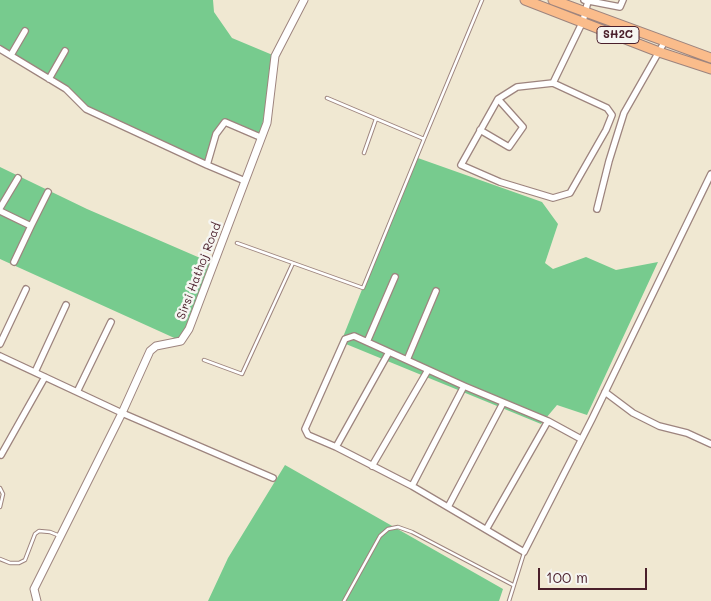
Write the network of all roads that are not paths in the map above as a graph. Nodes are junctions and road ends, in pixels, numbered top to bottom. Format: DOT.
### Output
graph roads {
  1 [pos="304,0"];
  2 [pos="482,0"];
  3 [pos="525,0"];
  4 [pos="553,0"];
  5 [pos="586,0"];
  6 [pos="622,0"];
  7 [pos="586,12"];
  8 [pos="583,21"];
  9 [pos="25,31"];
  10 [pos="665,41"];
  11 [pos="0,49"];
  12 [pos="65,51"];
  13 [pos="659,52"];
  14 [pos="11,56"];
  15 [pos="711,58"];
  16 [pos="711,70"];
  17 [pos="49,78"];
  18 [pos="553,83"];
  19 [pos="327,98"];
  20 [pos="498,99"];
  21 [pos="376,118"];
  22 [pos="480,130"];
  23 [pos="260,137"];
  24 [pos="424,139"];
  25 [pos="364,153"];
  26 [pos="207,165"];
  27 [pos="711,174"];
  28 [pos="18,178"];
  29 [pos="245,181"];
  30 [pos="48,192"];
  31 [pos="598,209"];
  32 [pos="0,210"];
  33 [pos="31,226"];
  34 [pos="237,243"];
  35 [pos="14,262"];
  36 [pos="293,263"];
  37 [pos="395,277"];
  38 [pos="26,290"];
  39 [pos="436,292"];
  40 [pos="66,305"];
  41 [pos="111,322"];
  42 [pos="367,342"];
  43 [pos="0,344"];
  44 [pos="389,352"];
  45 [pos="0,356"];
  46 [pos="204,360"];
  47 [pos="407,360"];
  48 [pos="428,370"];
  49 [pos="35,372"];
  50 [pos="45,377"];
  51 [pos="464,386"];
  52 [pos="77,392"];
  53 [pos="605,392"];
  54 [pos="503,403"];
  55 [pos="122,413"];
  56 [pos="548,421"];
  57 [pos="581,439"];
  58 [pos="711,444"];
  59 [pos="336,447"];
  60 [pos="1,455"];
  61 [pos="372,466"];
  62 [pos="273,478"];
  63 [pos="412,486"];
  64 [pos="0,488"];
  65 [pos="0,507"];
  66 [pos="448,507"];
  67 [pos="487,528"];
  68 [pos="62,537"];
  69 [pos="524,552"];
  70 [pos="0,559"];
  71 [pos="513,585"];
  72 [pos="37,601"];
  73 [pos="344,601"];
  74 [pos="509,601"];
  1 -- 23 [label="street, Sirsi Hathoj Road"];
  2 -- 24 [label="lane"];
  3 -- 8 [label="main road, SH2C"];
  4 -- 7 [label="main road, SH2C"];
  5 -- 6 [label="street"];
  5 -- 7 [label="street"];
  7 -- 8 [label="street"];
  7 -- 10 [label="main road, SH2C"];
  8 -- 13 [label="main road, SH2C"];
  8 -- 18 [label="street"];
  9 -- 14 [label="street"];
  10 -- 13 [label="street"];
  10 -- 15 [label="main road, SH2C"];
  11 -- 14 [label="street"];
  12 -- 17 [label="street"];
  13 -- 16 [label="main road, SH2C"];
  13 -- 31 [label="street"];
  14 -- 17 [label="street"];
  17 -- 26 [label="street"];
  18 -- 20 [label="street"];
  18 -- 22 [label="street"];
  19 -- 21 [label="lane"];
  20 -- 22 [label="street"];
  20 -- 22 [label="street"];
  21 -- 24 [label="lane"];
  21 -- 25 [label="lane"];
  23 -- 26 [label="street"];
  23 -- 29 [label="street, Sirsi Hathoj Road"];
  24 -- 36 [label="lane"];
  26 -- 29 [label="street"];
  27 -- 53 [label="street"];
  28 -- 32 [label="street"];
  29 -- 55 [label="street, Sirsi Hathoj Road"];
  30 -- 33 [label="street"];
  32 -- 33 [label="street"];
  33 -- 35 [label="street"];
  34 -- 36 [label="lane"];
  36 -- 46 [label="lane"];
  37 -- 42 [label="street"];
  38 -- 43 [label="street"];
  39 -- 47 [label="street"];
  40 -- 49 [label="street"];
  41 -- 52 [label="street"];
  42 -- 44 [label="street"];
  42 -- 59 [label="street"];
  44 -- 47 [label="street"];
  44 -- 59 [label="street"];
  45 -- 49 [label="street"];
  47 -- 48 [label="street"];
  48 -- 51 [label="street"];
  48 -- 61 [label="street"];
  49 -- 50 [label="street"];
  50 -- 52 [label="street"];
  50 -- 60 [label="street"];
  51 -- 54 [label="street"];
  51 -- 63 [label="street"];
  52 -- 55 [label="street"];
  53 -- 57 [label="street"];
  53 -- 58 [label="street"];
  54 -- 56 [label="street"];
  54 -- 66 [label="street"];
  55 -- 62 [label="street"];
  55 -- 68 [label="street, Sirsi Hathoj Road"];
  56 -- 57 [label="street"];
  56 -- 67 [label="street"];
  57 -- 69 [label="street"];
  59 -- 61 [label="street"];
  61 -- 63 [label="street"];
  63 -- 66 [label="street"];
  64 -- 65 [label="lane"];
  66 -- 67 [label="street"];
  67 -- 69 [label="street"];
  68 -- 70 [label="lane"];
  68 -- 72 [label="street, Sirsi Hathoj Road"];
  69 -- 71 [label="lane"];
  71 -- 73 [label="lane"];
  71 -- 74 [label="lane"];
}
